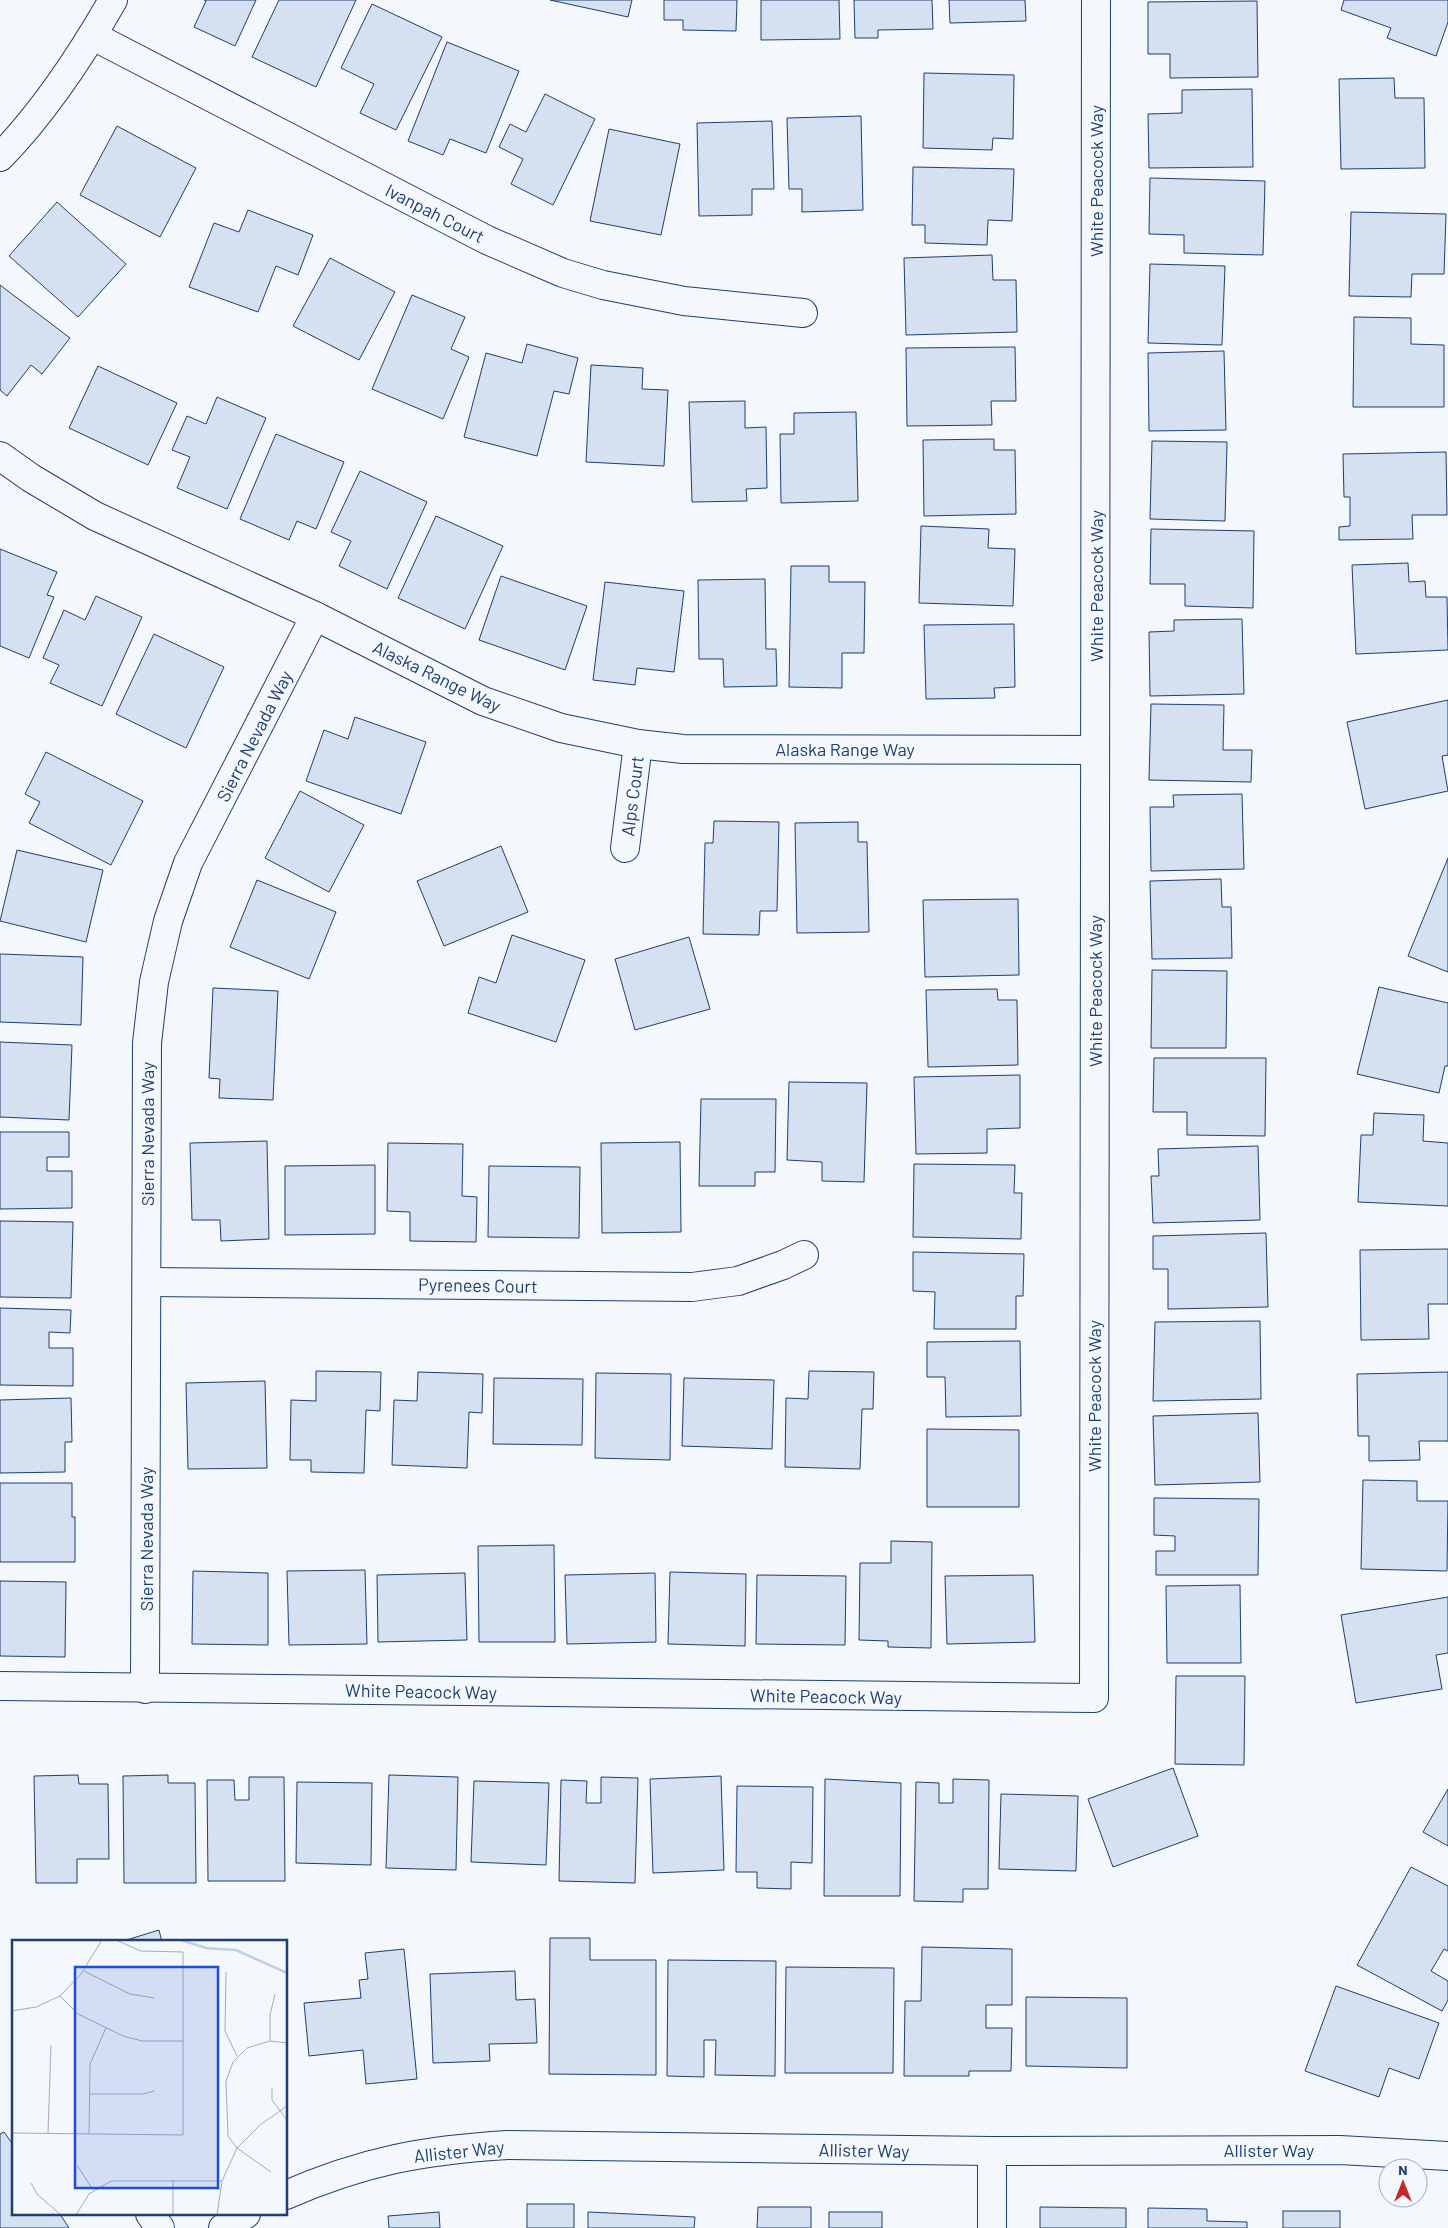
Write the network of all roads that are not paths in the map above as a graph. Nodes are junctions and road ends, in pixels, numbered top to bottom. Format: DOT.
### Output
graph roads {
  1 [pos="114,0"];
  2 [pos="1096,0"];
  3 [pos="92,36"];
  4 [pos="0,157"];
  5 [pos="803,313"];
  6 [pos="0,456"];
  7 [pos="316,616"];
  8 [pos="638,744"];
  9 [pos="1096,750"];
  10 [pos="625,848"];
  11 [pos="804,1255"];
  12 [pos="147,1282"];
  13 [pos="0,1686"];
  14 [pos="145,1689"];
  15 [pos="992,2151"];
  16 [pos="1448,2156"];
  17 [pos="288,2194"];
  18 [pos="151,2216"];
  19 [pos="243,2216"];
  20 [pos="160,2228"];
  21 [pos="223,2228"];
  22 [pos="992,2228"];
  1 -- 3 [label="street"];
  2 -- 9 [label="street, White Peacock Way"];
  3 -- 4 [label="street"];
  3 -- 5 [label="street, Ivanpah Court"];
  6 -- 7 [label="street, Alaska Range Way"];
  7 -- 8 [label="street, Alaska Range Way"];
  7 -- 12 [label="street, Sierra Nevada Way"];
  8 -- 9 [label="street, Alaska Range Way"];
  8 -- 10 [label="street, Alps Court"];
  9 -- 14 [label="street, White Peacock Way"];
  11 -- 12 [label="street, Pyrenees Court"];
  12 -- 14 [label="street, Sierra Nevada Way"];
  13 -- 14 [label="street, White Peacock Way"];
  15 -- 16 [label="street, Allister Way"];
  15 -- 17 [label="street, Allister Way"];
  15 -- 22 [label="street"];
  18 -- 20 [label="street"];
  19 -- 21 [label="street"];
}
